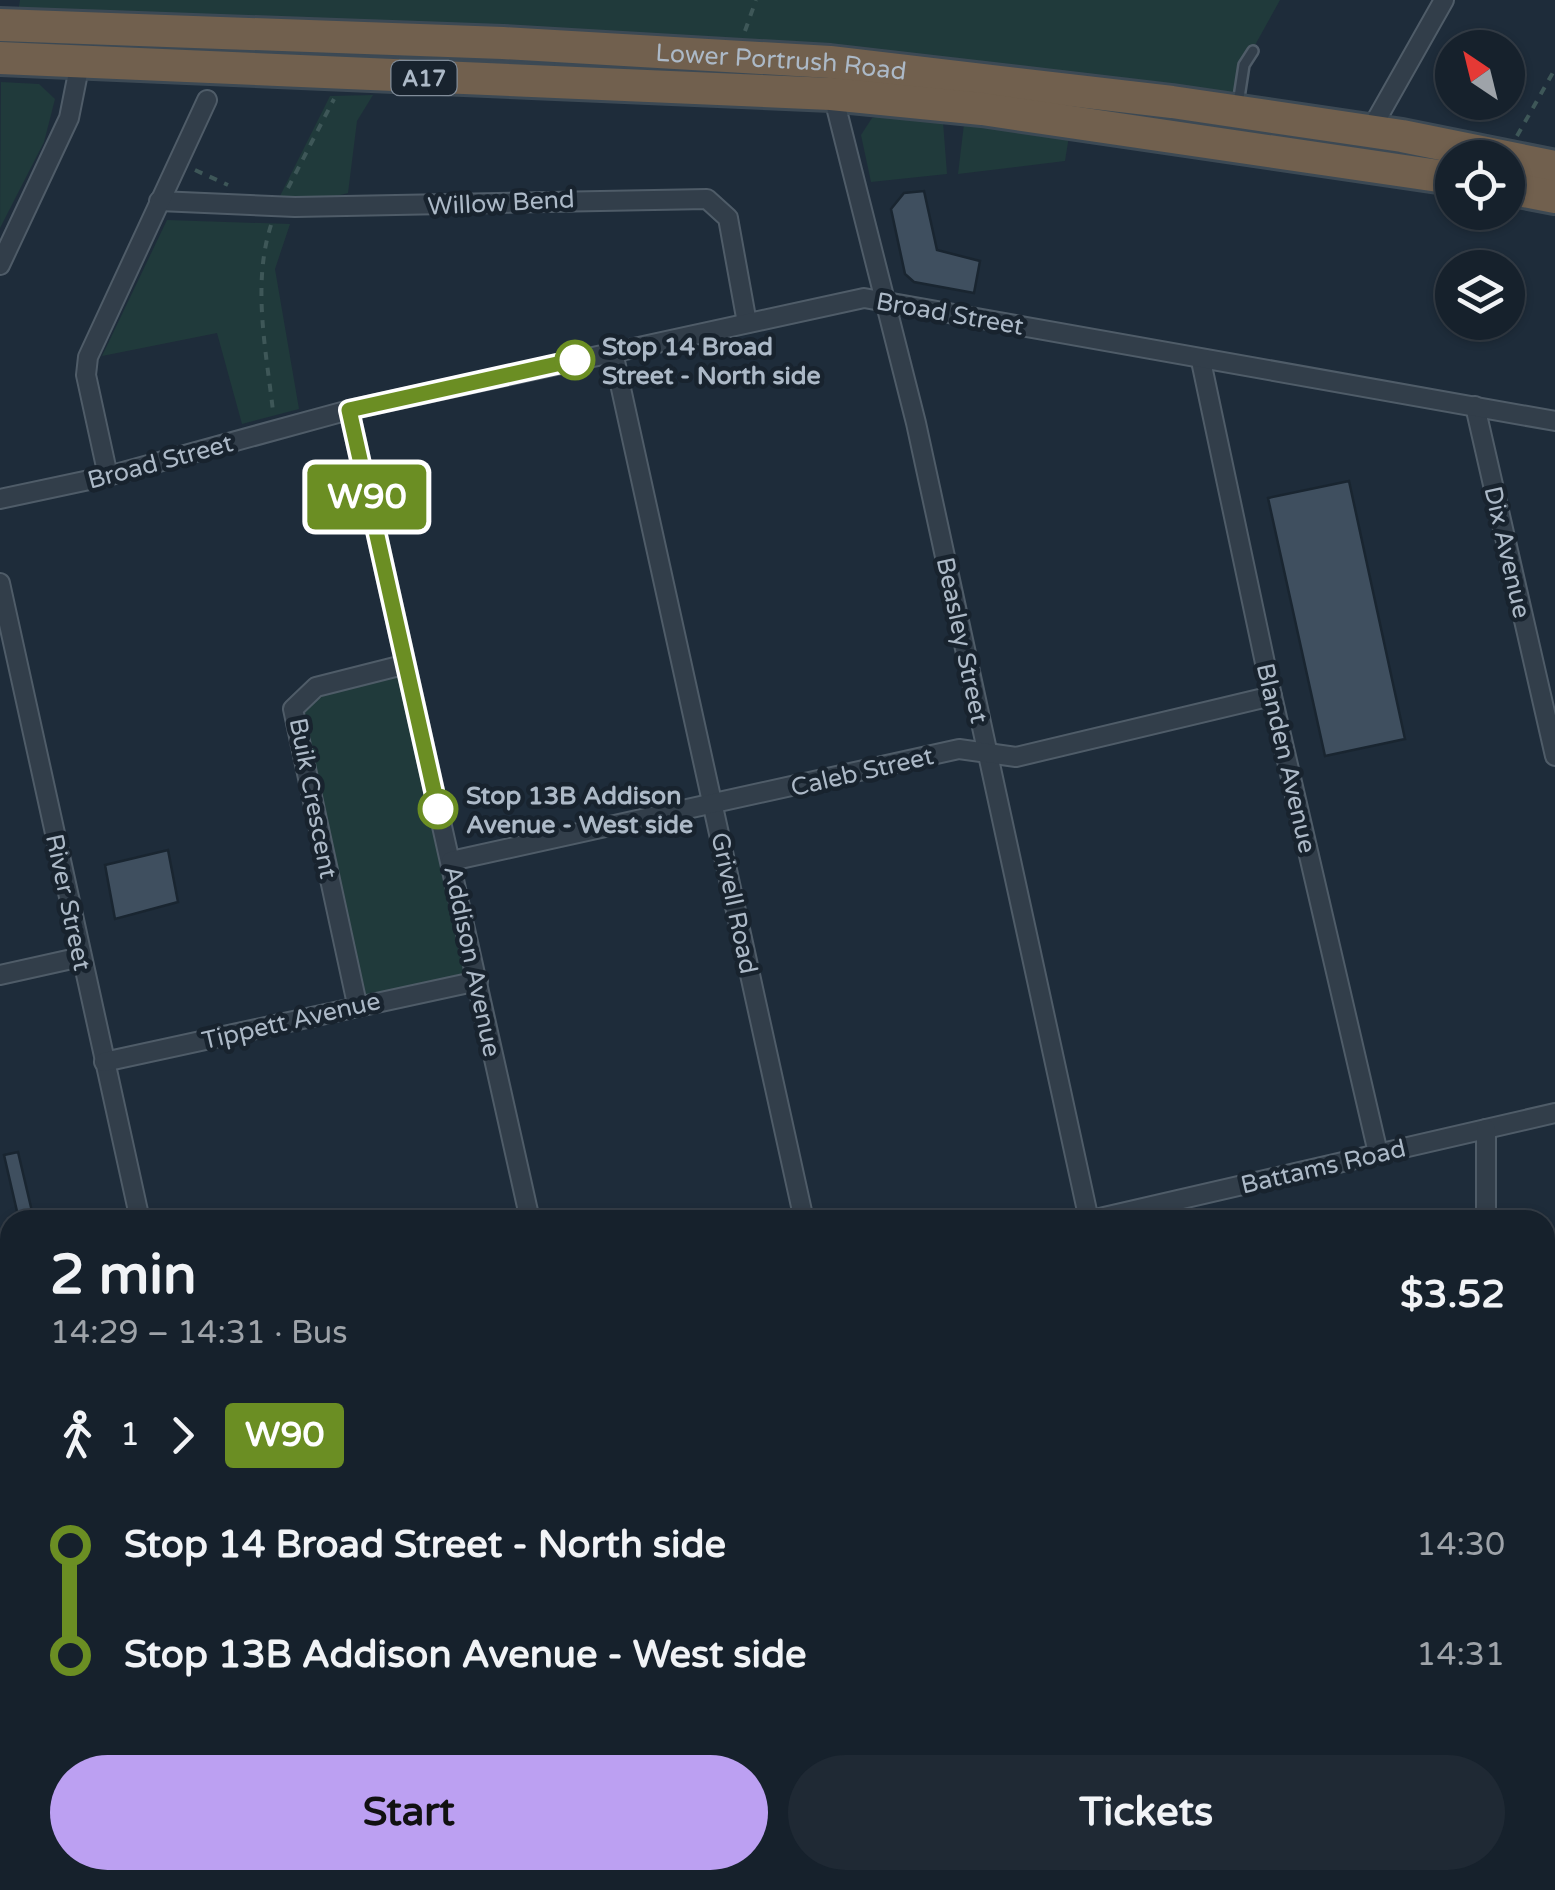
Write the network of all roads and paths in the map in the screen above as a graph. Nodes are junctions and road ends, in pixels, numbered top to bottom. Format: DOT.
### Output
graph roads {
  1 [pos="756,0"];
  2 [pos="1444,0"];
  3 [pos="13,25"];
  4 [pos="87,28"];
  5 [pos="1253,51"];
  6 [pos="744,56"];
  7 [pos="8,58"];
  8 [pos="80,63"];
  9 [pos="1555,69"];
  10 [pos="926,72"];
  11 [pos="831,78"];
  12 [pos="338,90"];
  13 [pos="890,99"];
  14 [pos="207,100"];
  15 [pos="961,107"];
  16 [pos="1236,112"];
  17 [pos="1370,131"];
  18 [pos="1517,136"];
  19 [pos="1320,156"];
  20 [pos="1555,166"];
  21 [pos="194,169"];
  22 [pos="1407,170"];
  23 [pos="1435,175"];
  24 [pos="228,185"];
  25 [pos="1525,191"];
  26 [pos="285,192"];
  27 [pos="1555,197"];
  28 [pos="159,200"];
  29 [pos="272,220"];
  30 [pos="0,266"];
  31 [pos="884,298"];
  32 [pos="748,323"];
  33 [pos="613,352"];
  34 [pos="1200,361"];
  35 [pos="1475,406"];
  36 [pos="349,410"];
  37 [pos="273,411"];
  38 [pos="1555,421"];
  39 [pos="108,476"];
  40 [pos="0,499"];
  41 [pos="0,583"];
  42 [pos="2,604"];
  43 [pos="403,665"];
  44 [pos="1272,696"];
  45 [pos="988,753"];
  46 [pos="1555,756"];
  47 [pos="714,805"];
  48 [pos="451,861"];
  49 [pos="81,957"];
  50 [pos="0,975"];
  51 [pos="478,980"];
  52 [pos="357,1004"];
  53 [pos="104,1062"];
  54 [pos="1555,1114"];
  55 [pos="1486,1129"];
  56 [pos="1378,1153"];
  57 [pos="138,1210"];
  58 [pos="528,1210"];
  59 [pos="802,1210"];
  60 [pos="1088,1210"];
  61 [pos="1133,1210"];
  62 [pos="1486,1210"];
  1 -- 6 [label="path"];
  2 -- 17 [label="street"];
  3 -- 4 [label="highway, Lower Portrush Road / A17"];
  4 -- 6 [label="highway, Lower Portrush Road / A17"];
  4 -- 8 [label="street"];
  5 -- 16 [label="lane"];
  6 -- 11 [label="highway, Lower Portrush Road / A17"];
  7 -- 8 [label="highway, Lower Portrush Road / A17"];
  8 -- 11 [label="highway, Lower Portrush Road / A17"];
  8 -- 30 [label="street"];
  9 -- 18 [label="path"];
  10 -- 11 [label="highway, Lower Portrush Road / A17"];
  10 -- 13 [label="highway"];
  10 -- 15 [label="highway"];
  10 -- 16 [label="highway, Lower Portrush Road / A17"];
  11 -- 13 [label="highway, Lower Portrush Road / A17"];
  11 -- 31 [label="street, Beasley Street"];
  12 -- 26 [label="path"];
  13 -- 15 [label="highway, Lower Portrush Road / A17"];
  14 -- 28 [label="street"];
  15 -- 19 [label="highway, Lower Portrush Road / A17"];
  16 -- 17 [label="highway, Lower Portrush Road / A17"];
  17 -- 19 [label="highway"];
  17 -- 20 [label="highway, Lower Portrush Road / A17"];
  17 -- 22 [label="highway"];
  19 -- 22 [label="highway, Lower Portrush Road / A17"];
  21 -- 24 [label="path"];
  22 -- 23 [label="highway, Lower Portrush Road / A17"];
  25 -- 27 [label="highway"];
  28 -- 32 [label="street, Willow Bend"];
  28 -- 39 [label="street"];
  29 -- 37 [label="path"];
  31 -- 32 [label="street, Broad Street"];
  31 -- 34 [label="street, Broad Street"];
  31 -- 45 [label="street, Beasley Street"];
  32 -- 33 [label="street, Broad Street"];
  33 -- 36 [label="street, Broad Street"];
  33 -- 47 [label="street, Grivell Road"];
  34 -- 35 [label="street, Broad Street"];
  34 -- 44 [label="street, Blanden Avenue"];
  35 -- 38 [label="street, Broad Street"];
  35 -- 46 [label="street, Dix Avenue"];
  36 -- 39 [label="street, Broad Street"];
  36 -- 43 [label="street, Addison Avenue"];
  39 -- 40 [label="street, Broad Street"];
  41 -- 42 [label="street, River Street"];
  42 -- 49 [label="street, River Street"];
  43 -- 48 [label="street, Addison Avenue"];
  43 -- 52 [label="street, Buik Crescent"];
  44 -- 45 [label="street, Caleb Street"];
  44 -- 56 [label="street, Blanden Avenue"];
  45 -- 47 [label="street, Caleb Street"];
  45 -- 60 [label="street, Beasley Street"];
  47 -- 48 [label="street, Caleb Street"];
  47 -- 59 [label="street, Grivell Road"];
  48 -- 51 [label="street, Addison Avenue"];
  49 -- 50 [label="street"];
  49 -- 53 [label="street, River Street"];
  51 -- 52 [label="street, Tippett Avenue"];
  51 -- 58 [label="street, Addison Avenue"];
  52 -- 53 [label="street, Tippett Avenue"];
  53 -- 57 [label="street, River Street"];
  54 -- 55 [label="street, Battams Road"];
  55 -- 56 [label="street, Battams Road"];
  55 -- 62 [label="street"];
  56 -- 61 [label="street, Battams Road"];
}
